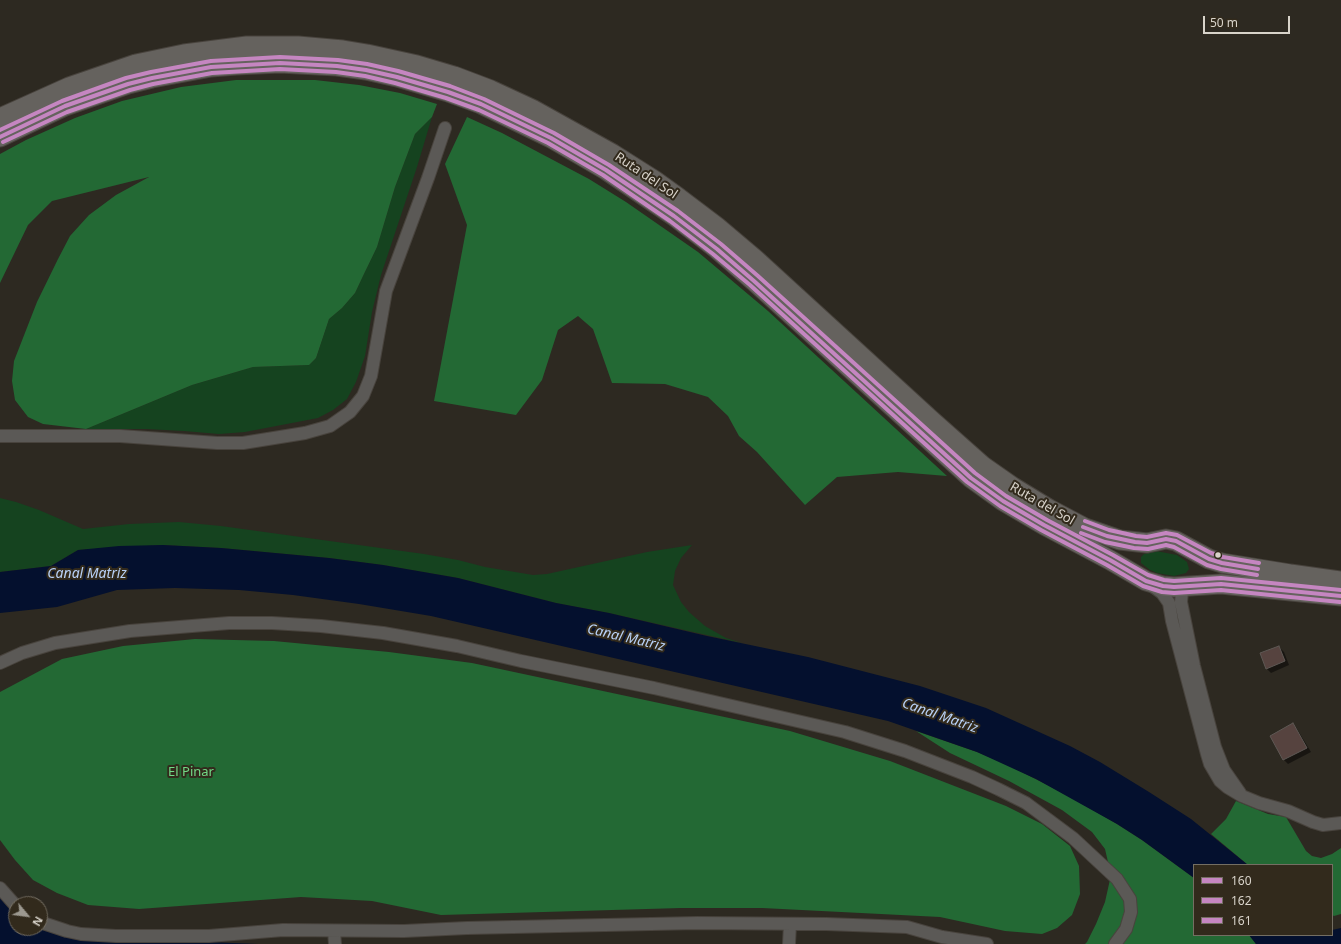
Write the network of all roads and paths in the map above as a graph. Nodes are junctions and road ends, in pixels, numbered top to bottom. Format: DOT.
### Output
graph roads {
  1 [pos="0,118"];
  2 [pos="444,128"];
  3 [pos="0,137"];
  4 [pos="0,436"];
  5 [pos="1147,543"];
  6 [pos="1186,545"];
  7 [pos="1140,577"];
  8 [pos="1341,580"];
  9 [pos="1187,585"];
  10 [pos="1341,596"];
  11 [pos="0,663"];
  12 [pos="1242,796"];
  13 [pos="1341,823"];
  14 [pos="0,888"];
  15 [pos="8,897"];
  16 [pos="790,924"];
  17 [pos="48,925"];
  18 [pos="334,931"];
  19 [pos="335,944"];
  20 [pos="789,944"];
  21 [pos="987,944"];
  22 [pos="1115,944"];
  1 -- 5 [label="main road, Ruta del Sol"];
  2 -- 4 [label="street"];
  3 -- 7 [label="main road, Ruta del Sol"];
  5 -- 6 [label="main road, Ruta del Sol"];
  5 -- 7 [label="main road"];
  6 -- 8 [label="main road, Ruta del Sol"];
  6 -- 9 [label="main road"];
  7 -- 9 [label="main road, Ruta del Sol"];
  7 -- 12 [label="street"];
  9 -- 10 [label="main road, Ruta del Sol"];
  9 -- 12 [label="street"];
  11 -- 22 [label="street"];
  12 -- 13 [label="street"];
  14 -- 15 [label="street"];
  16 -- 18 [label="street"];
  16 -- 20 [label="street"];
  16 -- 21 [label="street"];
  17 -- 18 [label="street"];
  18 -- 19 [label="street"];
}
